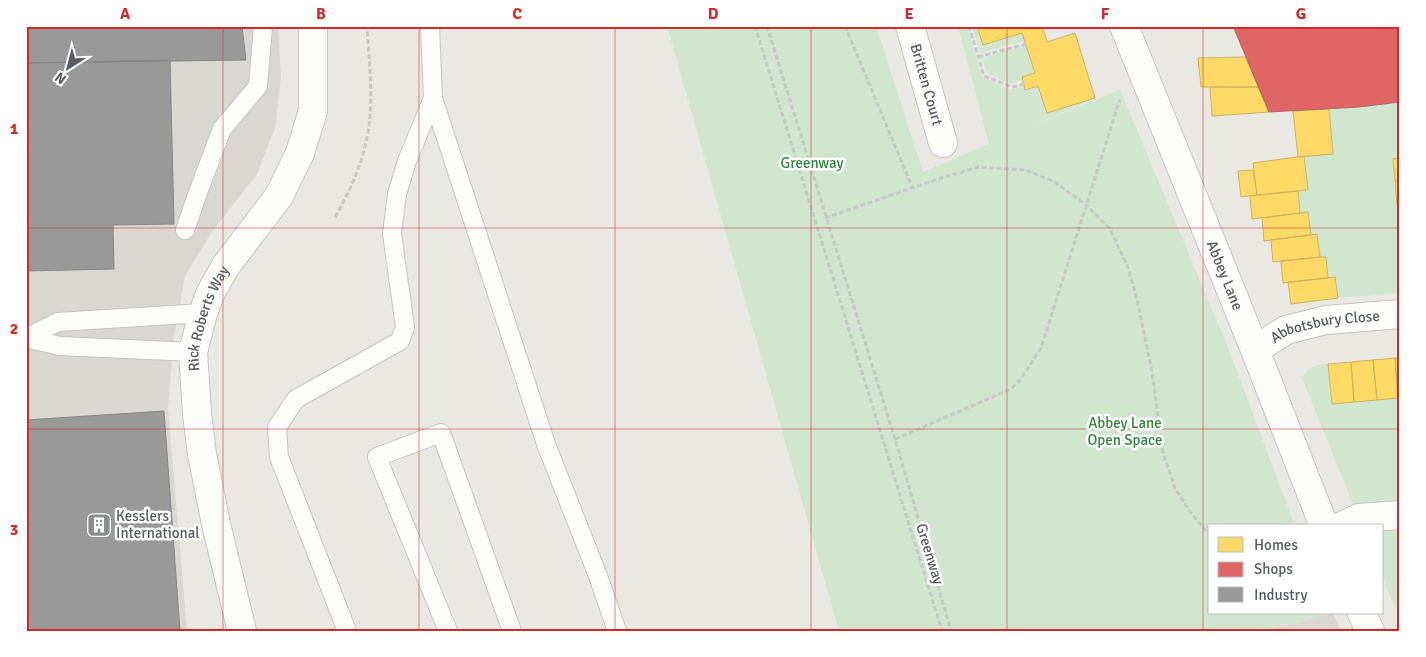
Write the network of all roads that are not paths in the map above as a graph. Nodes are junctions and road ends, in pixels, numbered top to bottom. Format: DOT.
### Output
graph roads {
  1 [pos="263,26"];
  2 [pos="314,26"];
  3 [pos="430,26"];
  4 [pos="910,26"];
  5 [pos="1124,26"];
  6 [pos="433,98"];
  7 [pos="943,143"];
  8 [pos="185,230"];
  9 [pos="203,313"];
  10 [pos="1400,314"];
  11 [pos="26,338"];
  12 [pos="1255,350"];
  13 [pos="193,352"];
  14 [pos="1400,514"];
  15 [pos="1323,524"];
  16 [pos="1346,524"];
  17 [pos="1362,614"];
  18 [pos="242,631"];
  19 [pos="347,631"];
  20 [pos="448,631"];
  21 [pos="512,631"];
  22 [pos="617,631"];
  23 [pos="1370,631"];
  1 -- 8 [label="lane"];
  2 -- 9 [label="street, Rick Roberts Way"];
  3 -- 6 [label="lane"];
  4 -- 7 [label="street, Britten Court"];
  5 -- 12 [label="street, Abbey Lane"];
  6 -- 19 [label="lane"];
  6 -- 22 [label="lane"];
  9 -- 11 [label="lane"];
  9 -- 13 [label="street, Rick Roberts Way"];
  10 -- 12 [label="street, Abbotsbury Close"];
  11 -- 13 [label="lane"];
  12 -- 15 [label="street, Abbey Lane"];
  13 -- 18 [label="street, Rick Roberts Way"];
  14 -- 16 [label="street"];
  17 -- 23 [label="street"];
  20 -- 21 [label="lane"];
}
